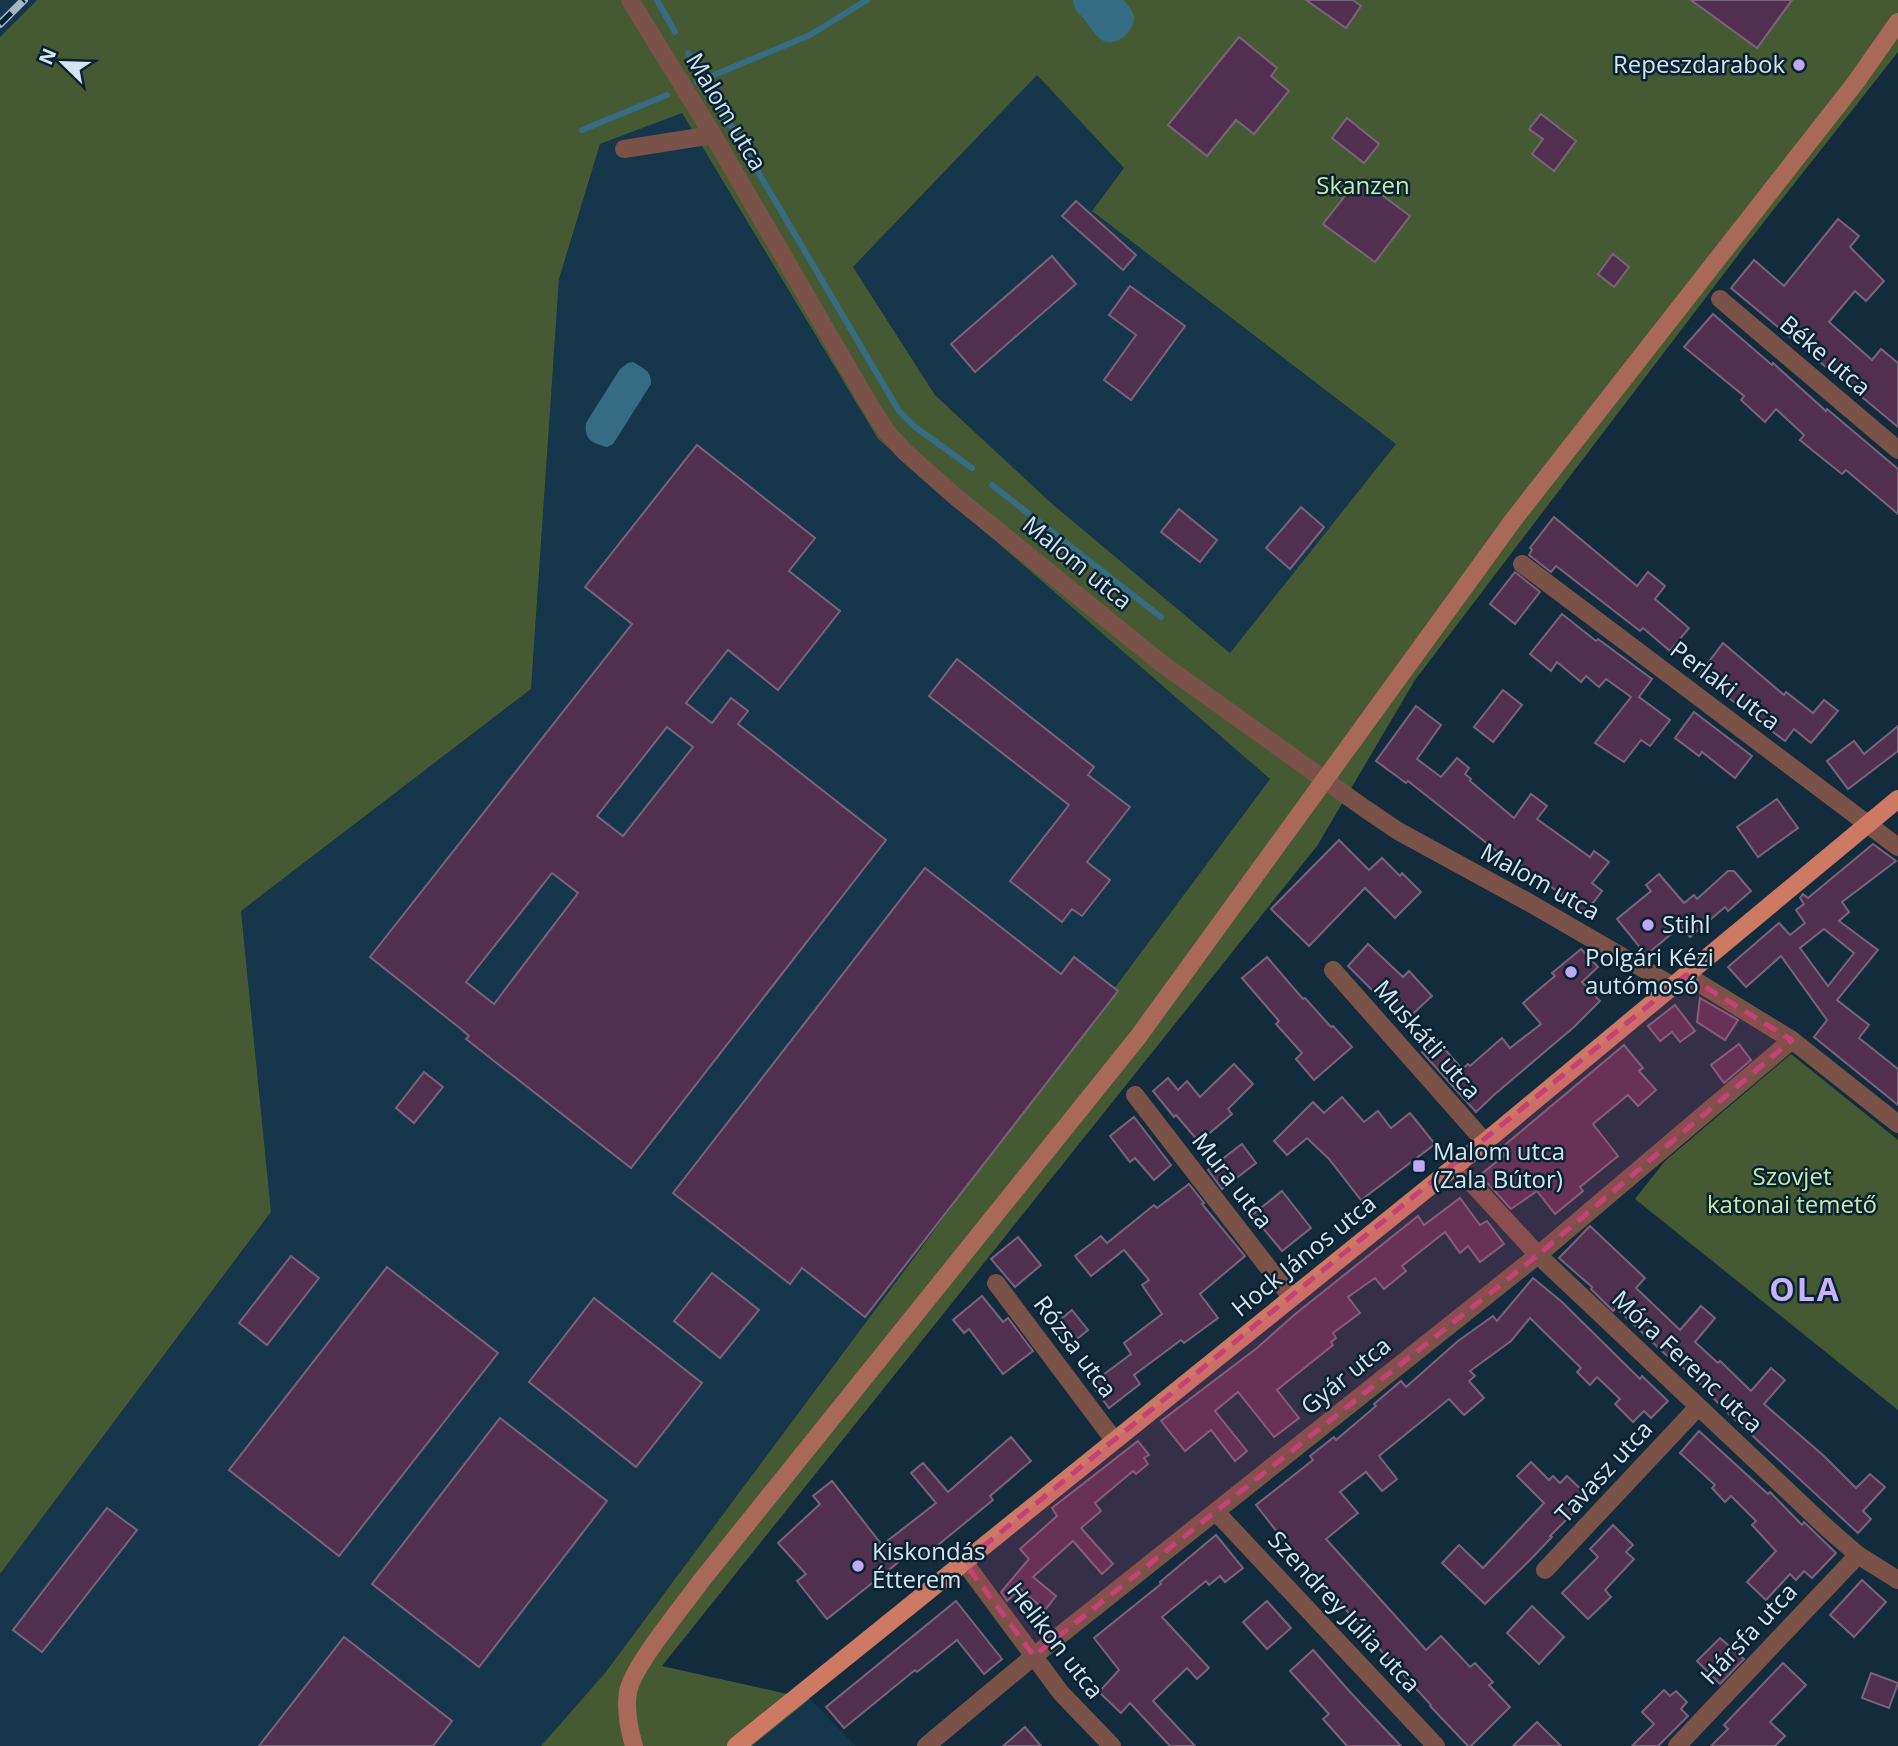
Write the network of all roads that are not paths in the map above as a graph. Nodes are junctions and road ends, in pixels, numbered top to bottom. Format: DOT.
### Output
graph roads {
  1 [pos="630,0"];
  2 [pos="1898,22"];
  3 [pos="712,135"];
  4 [pos="624,149"];
  5 [pos="1720,299"];
  6 [pos="1898,450"];
  7 [pos="1522,565"];
  8 [pos="1325,781"];
  9 [pos="1898,799"];
  10 [pos="1867,824"];
  11 [pos="1898,847"];
  12 [pos="1333,970"];
  13 [pos="1679,981"];
  14 [pos="1792,1040"];
  15 [pos="1135,1095"];
  16 [pos="1898,1124"];
  17 [pos="1485,1142"];
  18 [pos="1455,1165"];
  19 [pos="1538,1255"];
  20 [pos="996,1283"];
  21 [pos="1291,1297"];
  22 [pos="1698,1407"];
  23 [pos="1114,1440"];
  24 [pos="1216,1512"];
  25 [pos="1857,1555"];
  26 [pos="964,1562"];
  27 [pos="1545,1570"];
  28 [pos="1898,1580"];
  29 [pos="1034,1656"];
  30 [pos="634,1746"];
  31 [pos="736,1746"];
  32 [pos="926,1746"];
  33 [pos="1112,1746"];
  34 [pos="1436,1746"];
  35 [pos="1677,1746"];
  1 -- 3 [label="street, Malom utca"];
  2 -- 8 [label="street"];
  3 -- 4 [label="street"];
  3 -- 8 [label="street, Malom utca"];
  5 -- 6 [label="street, Béke utca"];
  7 -- 10 [label="street, Perlaki utca"];
  8 -- 13 [label="street, Malom utca"];
  8 -- 30 [label="street"];
  9 -- 10 [label="main road, Hock János utca"];
  10 -- 11 [label="street, Perlaki utca"];
  10 -- 13 [label="main road, Hock János utca"];
  12 -- 17 [label="street, Muskátli utca"];
  13 -- 14 [label="street, Malom utca"];
  13 -- 17 [label="main road, Hock János utca"];
  14 -- 16 [label="street, Malom utca"];
  14 -- 19 [label="street, Gyár utca"];
  15 -- 21 [label="street, Mura utca"];
  17 -- 18 [label="main road, Hock János utca"];
  18 -- 19 [label="street, Móra Ferenc utca"];
  18 -- 21 [label="main road, Hock János utca"];
  19 -- 22 [label="street, Móra Ferenc utca"];
  19 -- 24 [label="street, Gyár utca"];
  20 -- 23 [label="street, Rózsa utca"];
  21 -- 23 [label="main road, Hock János utca"];
  22 -- 25 [label="street, Móra Ferenc utca"];
  22 -- 27 [label="street, Tavasz utca"];
  23 -- 26 [label="main road, Hock János utca"];
  24 -- 29 [label="street, Gyár utca"];
  24 -- 34 [label="street, Szendrey Júlia utca"];
  25 -- 28 [label="street, Móra Ferenc utca"];
  25 -- 35 [label="street, Hársfa utca"];
  26 -- 29 [label="street, Helikon utca"];
  26 -- 31 [label="main road, Hock János utca"];
  29 -- 32 [label="street, Gyár utca"];
  29 -- 33 [label="street, Helikon utca"];
}
